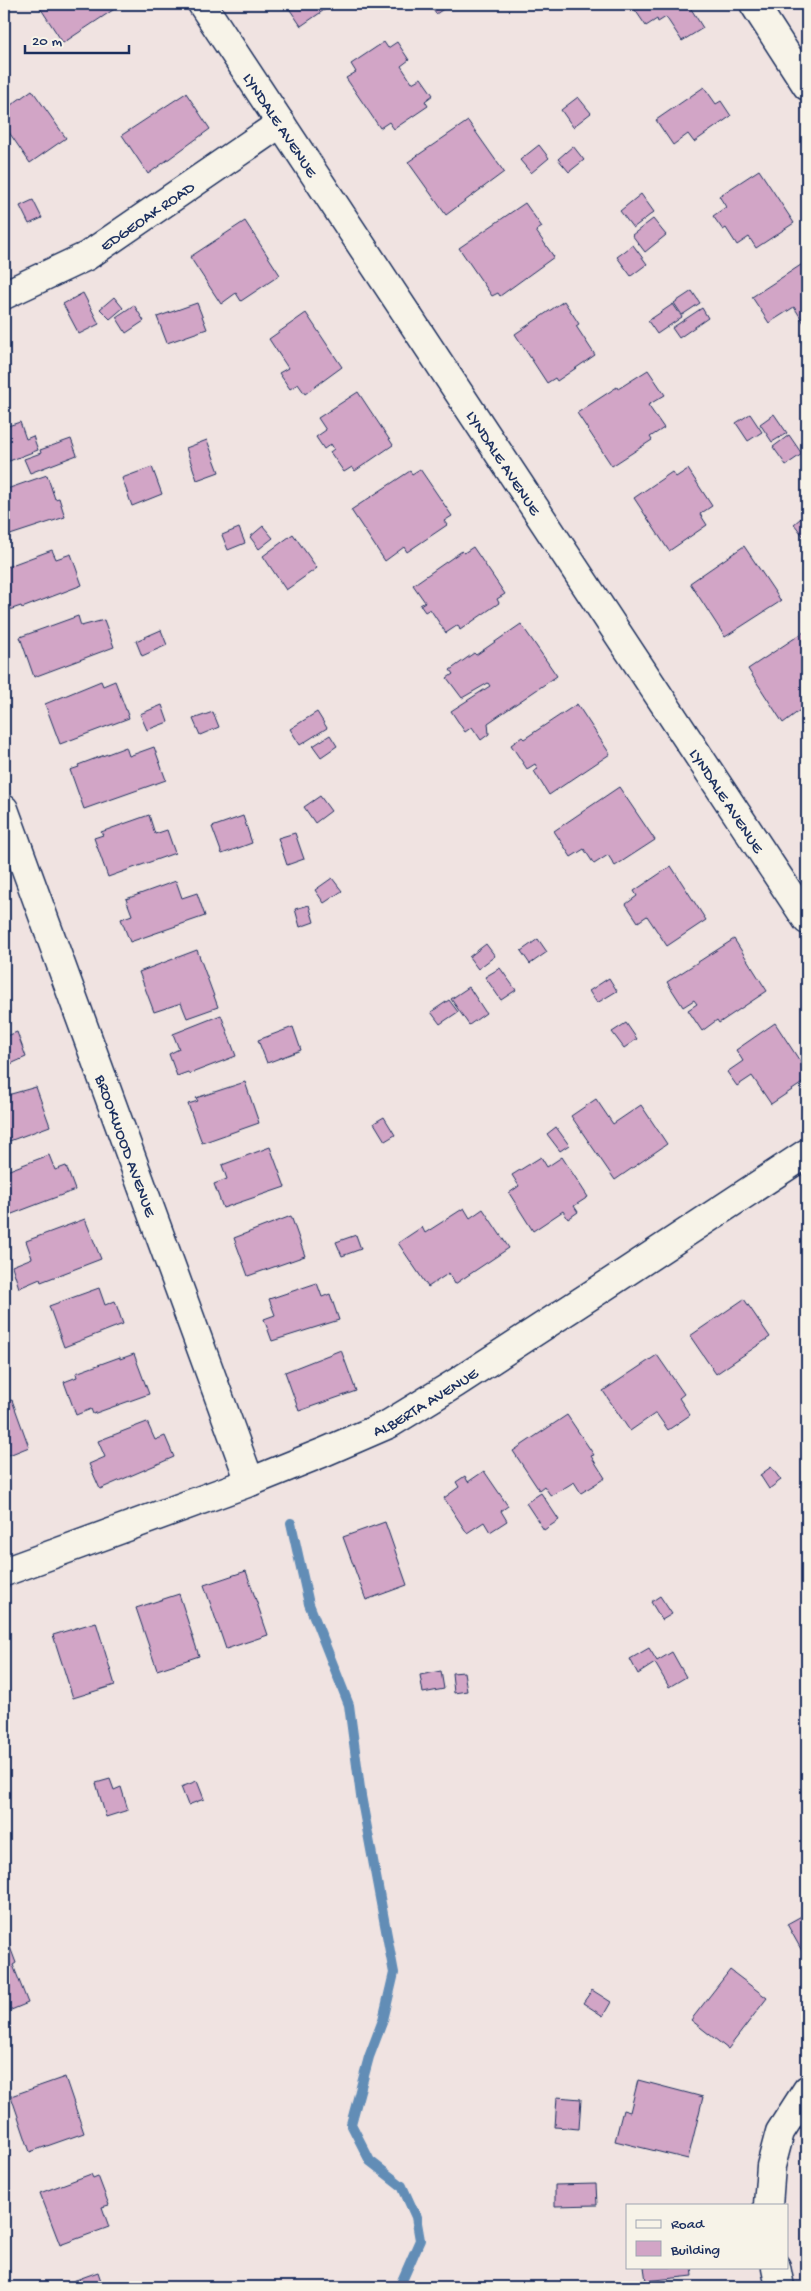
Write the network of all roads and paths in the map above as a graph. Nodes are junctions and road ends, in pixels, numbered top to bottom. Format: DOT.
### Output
graph roads {
  1 [pos="202,4"];
  2 [pos="754,4"];
  3 [pos="807,86"];
  4 [pos="281,123"];
  5 [pos="4,295"];
  6 [pos="4,809"];
  7 [pos="807,920"];
  8 [pos="807,1153"];
  9 [pos="250,1482"];
  10 [pos="4,1572"];
  11 [pos="807,2090"];
  12 [pos="768,2204"];
  13 [pos="776,2268"];
  14 [pos="780,2287"];
  1 -- 4 [label="street, LYNDALE AVENUE"];
  2 -- 3 [label="street"];
  4 -- 5 [label="street, EDGEOAK ROAD"];
  4 -- 7 [label="street, LYNDALE AVENUE"];
  6 -- 9 [label="street, BROOKWOOD AVENUE"];
  8 -- 9 [label="street, ALBERTA AVENUE"];
  9 -- 10 [label="street, ALBERTA AVENUE"];
  11 -- 12 [label="street"];
  13 -- 14 [label="street"];
}
